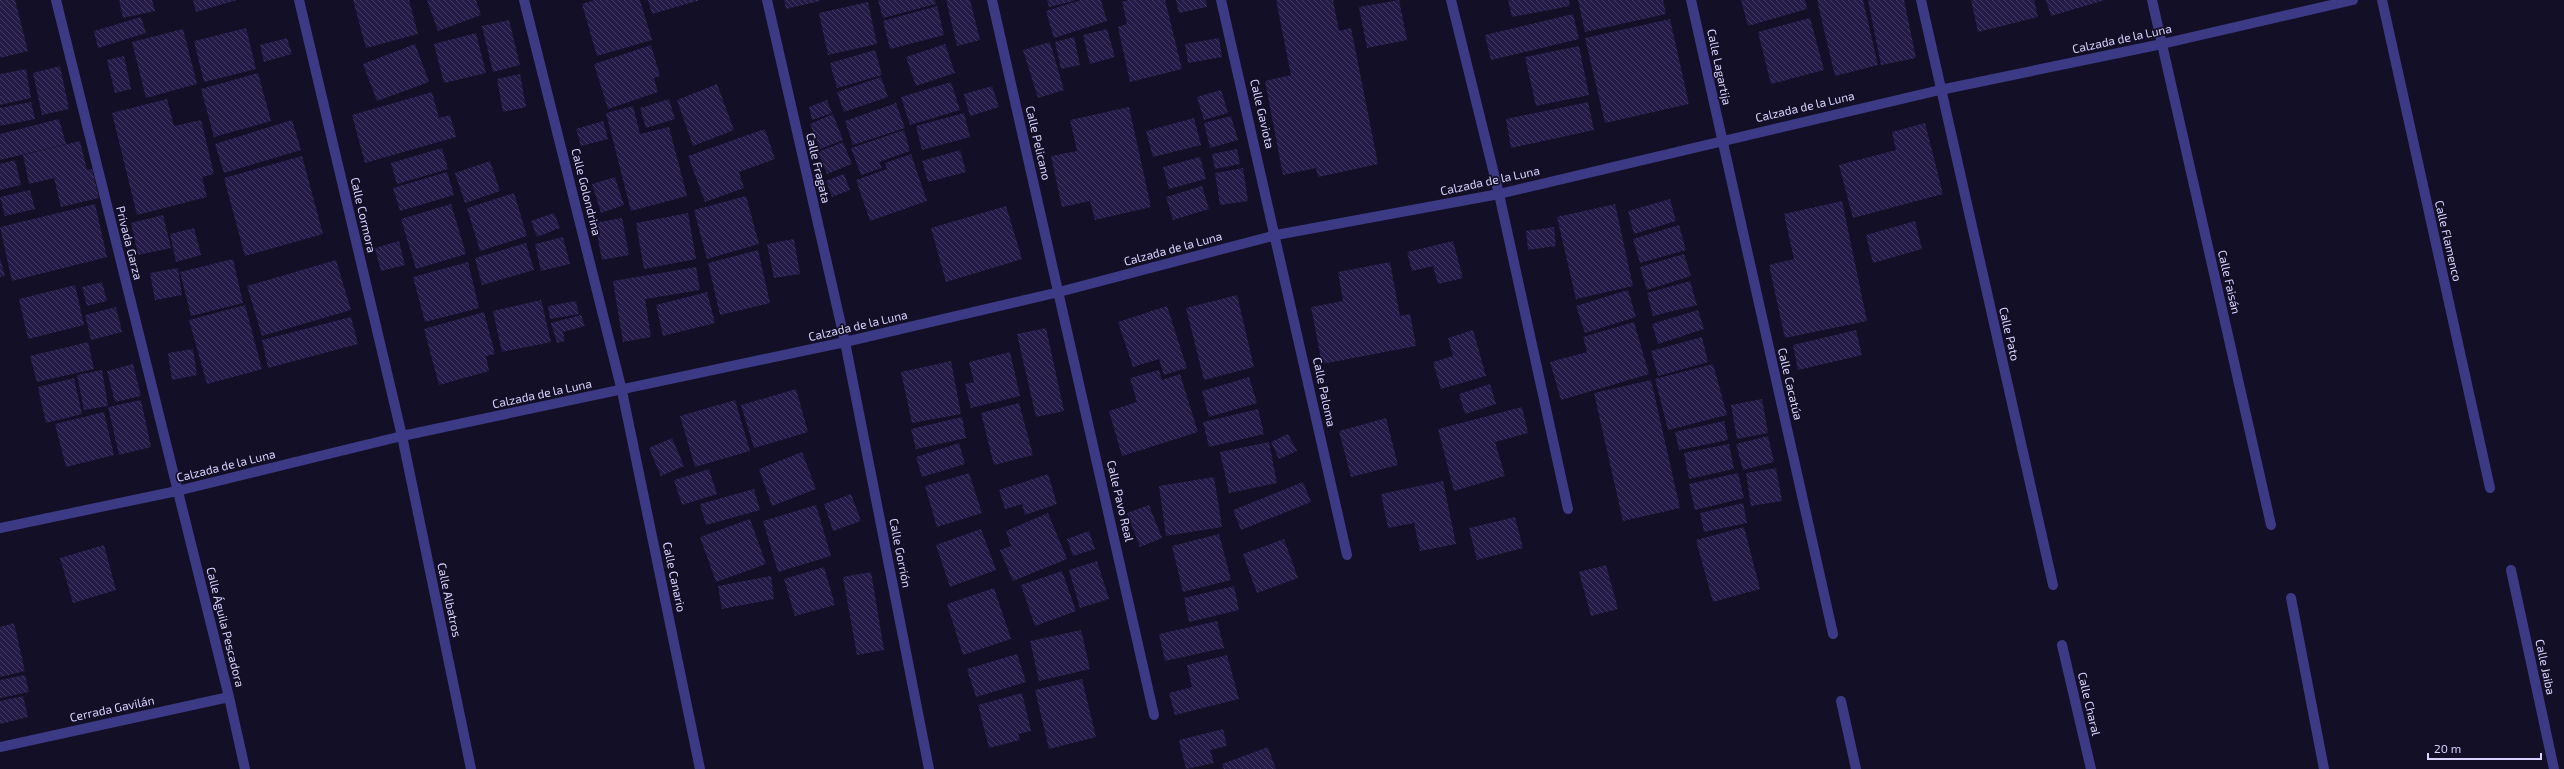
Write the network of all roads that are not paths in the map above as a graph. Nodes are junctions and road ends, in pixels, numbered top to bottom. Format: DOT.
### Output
graph roads {
  1 [pos="56,0"];
  2 [pos="299,0"];
  3 [pos="524,0"];
  4 [pos="766,0"];
  5 [pos="992,0"];
  6 [pos="1222,0"];
  7 [pos="1451,0"];
  8 [pos="1691,0"];
  9 [pos="1921,0"];
  10 [pos="2152,0"];
  11 [pos="2353,0"];
  12 [pos="2382,0"];
  13 [pos="2162,44"];
  14 [pos="1940,90"];
  15 [pos="1721,140"];
  16 [pos="1498,194"];
  17 [pos="1276,235"];
  18 [pos="1060,292"];
  19 [pos="845,342"];
  20 [pos="622,391"];
  21 [pos="402,436"];
  22 [pos="2490,488"];
  23 [pos="177,492"];
  24 [pos="1568,508"];
  25 [pos="2271,525"];
  26 [pos="0,528"];
  27 [pos="1347,555"];
  28 [pos="2511,570"];
  29 [pos="2053,585"];
  30 [pos="2290,598"];
  31 [pos="1833,634"];
  32 [pos="2062,645"];
  33 [pos="229,697"];
  34 [pos="1841,700"];
  35 [pos="1154,715"];
  36 [pos="0,747"];
  37 [pos="245,769"];
  38 [pos="471,769"];
  39 [pos="700,769"];
  40 [pos="929,769"];
  41 [pos="1856,769"];
  42 [pos="2091,769"];
  43 [pos="2324,769"];
  44 [pos="2554,769"];
  1 -- 23 [label="street, Privada Garza"];
  2 -- 21 [label="street, Calle Cormora"];
  3 -- 20 [label="street, Calle Golondrina"];
  4 -- 19 [label="street, Calle Fragata"];
  5 -- 18 [label="street, Calle Pelicano"];
  6 -- 17 [label="street, Calle Gaviota"];
  7 -- 16 [label="street"];
  8 -- 15 [label="street, Calle Lagartija"];
  9 -- 14 [label="street, Calle Pato"];
  10 -- 13 [label="street, Calle Faisán"];
  11 -- 13 [label="street, Calzada de la Luna"];
  12 -- 22 [label="street, Calle Flamenco"];
  13 -- 14 [label="street, Calzada de la Luna"];
  13 -- 25 [label="street, Calle Faisán"];
  14 -- 15 [label="street, Calzada de la Luna"];
  14 -- 29 [label="street, Calle Pato"];
  15 -- 16 [label="street, Calzada de la Luna"];
  15 -- 31 [label="street, Calle Cacatúa"];
  16 -- 17 [label="street, Calzada de la Luna"];
  16 -- 24 [label="street"];
  17 -- 18 [label="street, Calzada de la Luna"];
  17 -- 27 [label="street, Calle Paloma"];
  18 -- 19 [label="street, Calzada de la Luna"];
  18 -- 35 [label="street, Calle Pavo Real"];
  19 -- 20 [label="street, Calzada de la Luna"];
  19 -- 40 [label="street, Calle Gorrión"];
  20 -- 21 [label="street, Calzada de la Luna"];
  20 -- 39 [label="street, Calle Canario"];
  21 -- 23 [label="street, Calzada de la Luna"];
  21 -- 38 [label="street, Calle Albatros"];
  23 -- 26 [label="street, Calzada de la Luna"];
  23 -- 33 [label="street, Calle Águila Pescadora"];
  28 -- 44 [label="street, Calle Jaiba"];
  30 -- 43 [label="street"];
  32 -- 42 [label="street, Calle Charal"];
  33 -- 36 [label="street, Cerrada Gavilán"];
  33 -- 37 [label="street, Calle Águila Pescadora"];
  34 -- 41 [label="street"];
}
